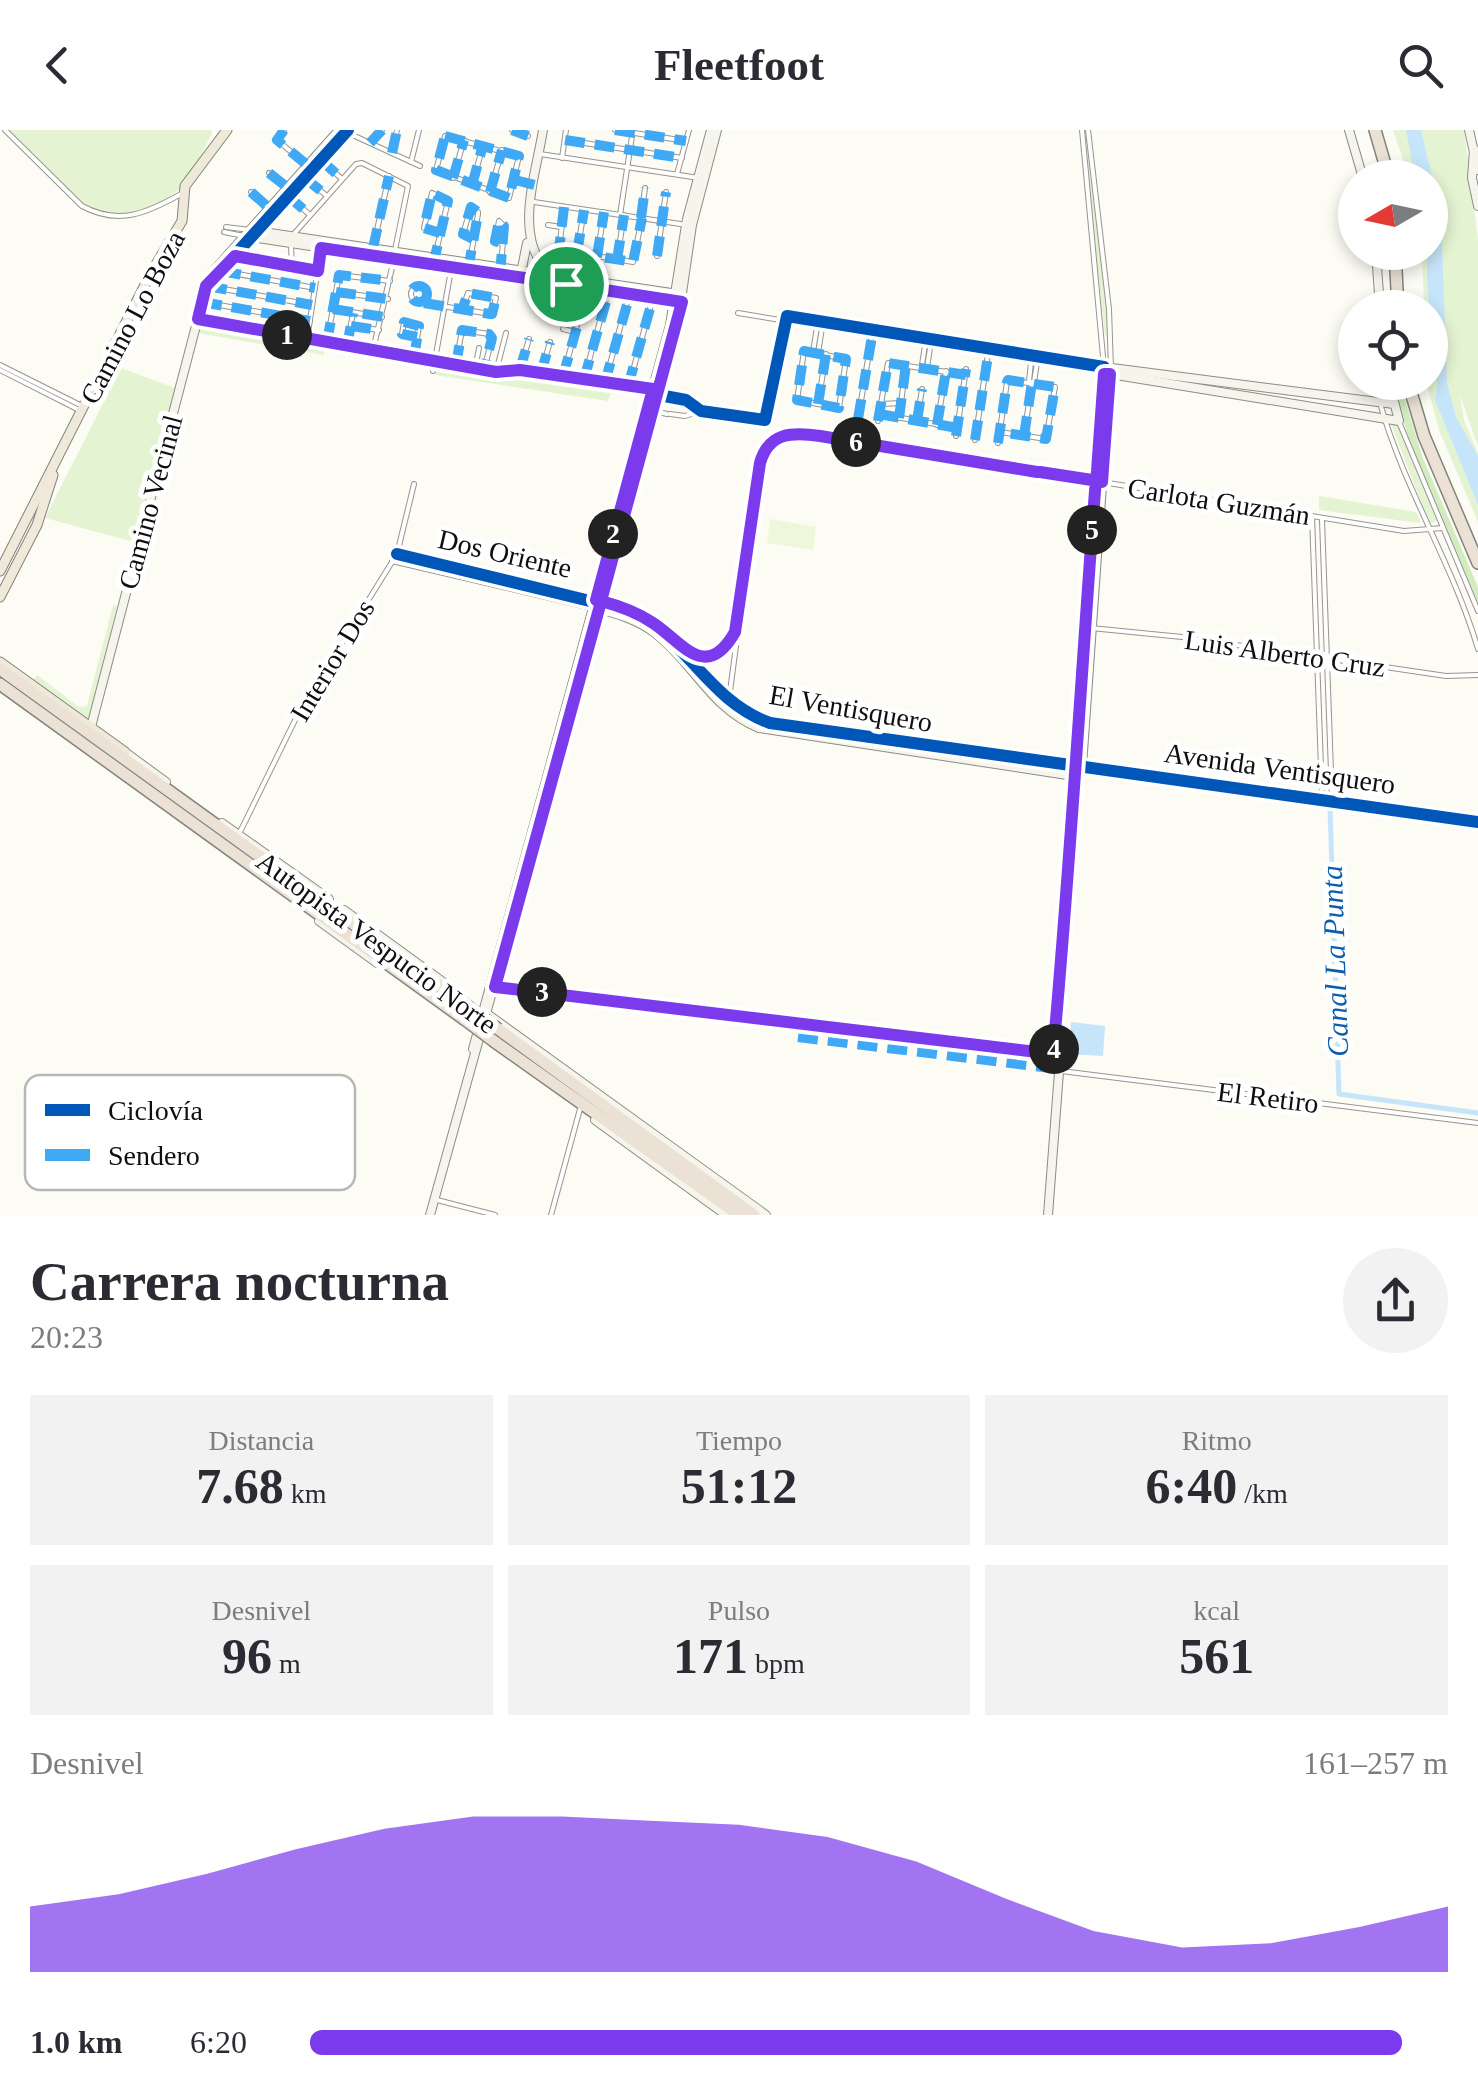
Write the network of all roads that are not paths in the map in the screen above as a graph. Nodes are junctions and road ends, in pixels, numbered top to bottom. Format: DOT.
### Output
graph roads {
  1 [pos="5,130"];
  2 [pos="228,130"];
  3 [pos="284,130"];
  4 [pos="382,130"];
  5 [pos="397,130"];
  6 [pos="419,130"];
  7 [pos="512,130"];
  8 [pos="543,130"];
  9 [pos="566,130"];
  10 [pos="616,130"];
  11 [pos="689,130"];
  12 [pos="714,130"];
  13 [pos="1087,130"];
  14 [pos="1349,130"];
  15 [pos="1372,130"];
  16 [pos="1470,130"];
  17 [pos="344,131"];
  18 [pos="633,131"];
  19 [pos="528,136"];
  20 [pos="464,140"];
  21 [pos="565,140"];
  22 [pos="686,140"];
  23 [pos="333,141"];
  24 [pos="370,143"];
  25 [pos="483,145"];
  26 [pos="1474,149"];
  27 [pos="502,150"];
  28 [pos="630,150"];
  29 [pos="392,153"];
  30 [pos="539,154"];
  31 [pos="562,158"];
  32 [pos="682,158"];
  33 [pos="321,160"];
  34 [pos="1358,160"];
  35 [pos="1381,160"];
  36 [pos="411,162"];
  37 [pos="420,166"];
  38 [pos="310,167"];
  39 [pos="627,168"];
  40 [pos="1478,170"];
  41 [pos="270,173"];
  42 [pos="677,175"];
  43 [pos="389,176"];
  44 [pos="516,177"];
  45 [pos="305,178"];
  46 [pos="454,178"];
  47 [pos="342,179"];
  48 [pos="700,179"];
  49 [pos="535,182"];
  50 [pos="472,185"];
  51 [pos="645,188"];
  52 [pos="251,192"];
  53 [pos="288,192"];
  54 [pos="490,192"];
  55 [pos="666,192"];
  56 [pos="183,193"];
  57 [pos="326,196"];
  58 [pos="532,202"];
  59 [pos="564,206"];
  60 [pos="1478,206"];
  61 [pos="270,208"];
  62 [pos="584,210"];
  63 [pos="604,212"];
  64 [pos="310,214"];
  65 [pos="622,215"];
  66 [pos="642,218"];
  67 [pos="662,221"];
  68 [pos="548,225"];
  69 [pos="689,225"];
  70 [pos="561,227"];
  71 [pos="225,230"];
  72 [pos="251,233"];
  73 [pos="440,233"];
  74 [pos="291,239"];
  75 [pos="474,239"];
  76 [pos="529,240"];
  77 [pos="322,244"];
  78 [pos="504,244"];
  79 [pos="373,248"];
  80 [pos="578,254"];
  81 [pos="395,255"];
  82 [pos="235,256"];
  83 [pos="597,256"];
  84 [pos="657,256"];
  85 [pos="618,260"];
  86 [pos="434,261"];
  87 [pos="450,264"];
  88 [pos="292,266"];
  89 [pos="469,266"];
  90 [pos="318,271"];
  91 [pos="500,271"];
  92 [pos="221,272"];
  93 [pos="521,274"];
  94 [pos="550,275"];
  95 [pos="391,281"];
  96 [pos="566,284"];
  97 [pos="206,286"];
  98 [pos="315,288"];
  99 [pos="588,288"];
  100 [pos="609,291"];
  101 [pos="336,292"];
  102 [pos="630,294"];
  103 [pos="652,298"];
  104 [pos="679,298"];
  105 [pos="388,299"];
  106 [pos="202,302"];
  107 [pos="424,303"];
  108 [pos="312,304"];
  109 [pos="444,306"];
  110 [pos="333,310"];
  111 [pos="462,310"];
  112 [pos="352,313"];
  113 [pos="738,313"];
  114 [pos="384,318"];
  115 [pos="198,319"];
  116 [pos="310,321"];
  117 [pos="784,322"];
  118 [pos="351,326"];
  119 [pos="820,328"];
  120 [pos="564,329"];
  121 [pos="379,330"];
  122 [pos="575,332"];
  123 [pos="506,333"];
  124 [pos="872,333"];
  125 [pos="1111,334"];
  126 [pos="1101,335"];
  127 [pos="418,337"];
  128 [pos="307,338"];
  129 [pos="529,338"];
  130 [pos="327,342"];
  131 [pos="550,342"];
  132 [pos="346,346"];
  133 [pos="928,346"];
  134 [pos="479,348"];
  135 [pos="374,350"];
  136 [pos="816,352"];
  137 [pos="988,352"];
  138 [pos="826,354"];
  139 [pos="414,358"];
  140 [pos="435,361"];
  141 [pos="1034,363"];
  142 [pos="456,365"];
  143 [pos="906,365"];
  144 [pos="924,367"];
  145 [pos="0,368"];
  146 [pos="475,368"];
  147 [pos="484,370"];
  148 [pos="520,370"];
  149 [pos="433,371"];
  150 [pos="1107,371"];
  151 [pos="496,372"];
  152 [pos="946,372"];
  153 [pos="542,373"];
  154 [pos="563,376"];
  155 [pos="584,379"];
  156 [pos="605,382"];
  157 [pos="1032,382"];
  158 [pos="628,386"];
  159 [pos="922,388"];
  160 [pos="656,392"];
  161 [pos="1306,393"];
  162 [pos="1321,396"];
  163 [pos="1393,400"];
  164 [pos="1415,400"];
  165 [pos="1417,400"];
  166 [pos="901,403"];
  167 [pos="1380,403"];
  168 [pos="818,404"];
  169 [pos="881,404"];
  170 [pos="1394,404"];
  171 [pos="1303,408"];
  172 [pos="83,409"];
  173 [pos="1320,410"];
  174 [pos="654,411"];
  175 [pos="701,411"];
  176 [pos="898,418"];
  177 [pos="858,419"];
  178 [pos="917,421"];
  179 [pos="1384,421"];
  180 [pos="1399,421"];
  181 [pos="937,424"];
  182 [pos="958,428"];
  183 [pos="1000,432"];
  184 [pos="956,436"];
  185 [pos="1024,436"];
  186 [pos="975,440"];
  187 [pos="998,443"];
  188 [pos="60,453"];
  189 [pos="1099,482"];
  190 [pos="414,484"];
  191 [pos="628,494"];
  192 [pos="1312,516"];
  193 [pos="1322,518"];
  194 [pos="1443,528"];
  195 [pos="1430,531"];
  196 [pos="1095,543"];
  197 [pos="1478,548"];
  198 [pos="9,554"];
  199 [pos="397,554"];
  200 [pos="19,560"];
  201 [pos="392,562"];
  202 [pos="1478,563"];
  203 [pos="0,572"];
  204 [pos="1324,584"];
  205 [pos="1314,585"];
  206 [pos="0,597"];
  207 [pos="597,604"];
  208 [pos="612,609"];
  209 [pos="1478,612"];
  210 [pos="1092,628"];
  211 [pos="735,632"];
  212 [pos="1478,649"];
  213 [pos="684,651"];
  214 [pos="1317,657"];
  215 [pos="1328,659"];
  216 [pos="0,665"];
  217 [pos="1478,675"];
  218 [pos="577,678"];
  219 [pos="0,687"];
  220 [pos="729,702"];
  221 [pos="91,727"];
  222 [pos="1330,727"];
  223 [pos="1320,728"];
  224 [pos="815,735"];
  225 [pos="1080,741"];
  226 [pos="125,752"];
  227 [pos="96,760"];
  228 [pos="1077,769"];
  229 [pos="138,781"];
  230 [pos="160,786"];
  231 [pos="1322,798"];
  232 [pos="1332,800"];
  233 [pos="1478,822"];
  234 [pos="239,834"];
  235 [pos="281,878"];
  236 [pos="340,908"];
  237 [pos="312,916"];
  238 [pos="495,987"];
  239 [pos="488,999"];
  240 [pos="484,1012"];
  241 [pos="467,1014"];
  242 [pos="495,1033"];
  243 [pos="479,1035"];
  244 [pos="477,1052"];
  245 [pos="1053,1054"];
  246 [pos="471,1067"];
  247 [pos="1059,1070"];
  248 [pos="580,1109"];
  249 [pos="1478,1123"];
  250 [pos="698,1165"];
  251 [pos="697,1194"];
  252 [pos="434,1199"];
  253 [pos="736,1212"];
  254 [pos="430,1215"];
  255 [pos="495,1215"];
  256 [pos="552,1215"];
  257 [pos="754,1215"];
  258 [pos="766,1215"];
  259 [pos="1048,1215"];
  1 -- 56 [label="street"];
  2 -- 56 [label="main road, Camino Lo Boza"];
  3 -- 38 [label="street"];
  4 -- 24 [label="street"];
  5 -- 29 [label="street"];
  6 -- 36 [label="street"];
  7 -- 19 [label="street"];
  8 -- 30 [label="street"];
  9 -- 21 [label="street"];
  10 -- 18 [label="street"];
  11 -- 22 [label="street"];
  12 -- 48 [label="street"];
  13 -- 125 [label="street"];
  13 -- 126 [label="street"];
  14 -- 34 [label="street"];
  15 -- 35 [label="highway"];
  16 -- 26 [label="street"];
  17 -- 23 [label="street"];
  17 -- 24 [label="street"];
  18 -- 22 [label="street"];
  18 -- 28 [label="street"];
  20 -- 25 [label="street"];
  20 -- 46 [label="street"];
  20 -- 46 [label="street"];
  21 -- 28 [label="street"];
  21 -- 31 [label="street"];
  22 -- 32 [label="street"];
  23 -- 33 [label="street"];
  23 -- 38 [label="street"];
  24 -- 29 [label="street"];
  25 -- 27 [label="street"];
  25 -- 50 [label="street"];
  26 -- 40 [label="street"];
  26 -- 60 [label="street"];
  27 -- 44 [label="street"];
  27 -- 54 [label="street"];
  28 -- 32 [label="street"];
  28 -- 39 [label="street"];
  29 -- 36 [label="street"];
  30 -- 31 [label="street"];
  30 -- 49 [label="street"];
  31 -- 39 [label="street"];
  32 -- 42 [label="street"];
  33 -- 38 [label="street"];
  33 -- 47 [label="street"];
  36 -- 37 [label="street"];
  38 -- 45 [label="street"];
  38 -- 53 [label="street"];
  39 -- 42 [label="street"];
  39 -- 65 [label="street"];
  41 -- 53 [label="street"];
  42 -- 48 [label="street"];
  43 -- 47 [label="street"];
  43 -- 79 [label="street"];
  43 -- 81 [label="street"];
  44 -- 49 [label="street"];
  44 -- 54 [label="street"];
  45 -- 53 [label="street"];
  45 -- 57 [label="street"];
  46 -- 50 [label="street"];
  47 -- 57 [label="street"];
  48 -- 69 [label="street"];
  49 -- 58 [label="street"];
  50 -- 54 [label="street"];
  51 -- 66 [label="street"];
  52 -- 61 [label="street"];
  53 -- 61 [label="street"];
  53 -- 64 [label="street"];
  53 -- 72 [label="street"];
  55 -- 67 [label="street"];
  56 -- 172 [label="main road, Camino Lo Boza"];
  57 -- 64 [label="street"];
  58 -- 59 [label="street"];
  58 -- 76 [label="street"];
  59 -- 62 [label="street"];
  59 -- 70 [label="street"];
  61 -- 72 [label="street"];
  62 -- 63 [label="street"];
  62 -- 80 [label="street"];
  63 -- 65 [label="street"];
  63 -- 83 [label="street"];
  64 -- 74 [label="street"];
  65 -- 66 [label="street"];
  65 -- 85 [label="street"];
  66 -- 67 [label="street"];
  66 -- 85 [label="street"];
  67 -- 69 [label="street"];
  67 -- 84 [label="street"];
  68 -- 70 [label="street"];
  69 -- 104 [label="street"];
  70 -- 80 [label="street"];
  71 -- 72 [label="street"];
  72 -- 74 [label="street"];
  72 -- 82 [label="street"];
  72 -- 97 [label="street, Camino Vecinal"];
  73 -- 73 [label="street"];
  73 -- 86 [label="street"];
  74 -- 77 [label="street"];
  74 -- 88 [label="street"];
  75 -- 75 [label="street"];
  75 -- 89 [label="street"];
  76 -- 93 [label="street"];
  76 -- 94 [label="street"];
  77 -- 79 [label="street"];
  77 -- 81 [label="street"];
  77 -- 90 [label="street"];
  78 -- 91 [label="street"];
  79 -- 81 [label="street"];
  80 -- 83 [label="street"];
  81 -- 86 [label="street"];
  81 -- 95 [label="street"];
  82 -- 88 [label="street"];
  82 -- 92 [label="street"];
  83 -- 85 [label="street"];
  86 -- 87 [label="street"];
  87 -- 89 [label="street"];
  87 -- 109 [label="street"];
  88 -- 90 [label="street"];
  89 -- 91 [label="street"];
  90 -- 98 [label="street"];
  91 -- 93 [label="street"];
  92 -- 97 [label="street"];
  92 -- 98 [label="street"];
  93 -- 94 [label="street"];
  93 -- 96 [label="street"];
  94 -- 96 [label="street"];
  94 -- 104 [label="street"];
  95 -- 101 [label="street"];
  95 -- 105 [label="street"];
  96 -- 99 [label="street"];
  97 -- 106 [label="street, Camino Vecinal"];
  97 -- 108 [label="street"];
  98 -- 108 [label="street"];
  99 -- 100 [label="street"];
  99 -- 122 [label="street"];
  100 -- 102 [label="street"];
  100 -- 155 [label="street"];
  101 -- 105 [label="street"];
  101 -- 110 [label="street"];
  102 -- 103 [label="street"];
  102 -- 156 [label="street"];
  103 -- 104 [label="street"];
  103 -- 158 [label="street"];
  104 -- 160 [label="street"];
  105 -- 114 [label="street"];
  106 -- 115 [label="street, Camino Vecinal"];
  106 -- 116 [label="street"];
  107 -- 109 [label="street"];
  108 -- 116 [label="street"];
  109 -- 111 [label="street"];
  109 -- 140 [label="street"];
  110 -- 112 [label="street"];
  110 -- 130 [label="street"];
  111 -- 111 [label="street"];
  112 -- 114 [label="street"];
  112 -- 118 [label="street"];
  113 -- 117 [label="street"];
  114 -- 121 [label="street"];
  115 -- 128 [label="street"];
  115 -- 221 [label="street, Camino Vecinal"];
  116 -- 128 [label="street"];
  117 -- 119 [label="street"];
  117 -- 124 [label="street"];
  117 -- 175 [label="street"];
  118 -- 121 [label="street"];
  118 -- 132 [label="street"];
  119 -- 124 [label="street"];
  119 -- 136 [label="street"];
  120 -- 122 [label="street"];
  121 -- 135 [label="street"];
  122 -- 154 [label="street"];
  123 -- 151 [label="street"];
  124 -- 133 [label="street"];
  124 -- 137 [label="street"];
  124 -- 177 [label="street"];
  125 -- 126 [label="street"];
  125 -- 150 [label="street"];
  126 -- 150 [label="street"];
  127 -- 127 [label="street"];
  127 -- 139 [label="street"];
  128 -- 130 [label="street"];
  129 -- 148 [label="street"];
  130 -- 132 [label="street"];
  131 -- 153 [label="street"];
  132 -- 135 [label="street"];
  133 -- 137 [label="street"];
  133 -- 144 [label="street"];
  134 -- 146 [label="street"];
  135 -- 139 [label="street"];
  136 -- 138 [label="street"];
  136 -- 168 [label="street"];
  137 -- 141 [label="street"];
  137 -- 150 [label="street"];
  137 -- 186 [label="street"];
  138 -- 168 [label="street"];
  138 -- 168 [label="street"];
  139 -- 140 [label="street"];
  140 -- 142 [label="street"];
  140 -- 149 [label="street"];
  141 -- 150 [label="street"];
  141 -- 157 [label="street"];
  142 -- 146 [label="street"];
  142 -- 147 [label="street"];
  143 -- 144 [label="street"];
  143 -- 166 [label="street"];
  143 -- 169 [label="street"];
  144 -- 152 [label="street"];
  145 -- 172 [label="street"];
  146 -- 147 [label="street"];
  147 -- 151 [label="street"];
  148 -- 151 [label="street"];
  148 -- 153 [label="street"];
  150 -- 161 [label="street"];
  150 -- 171 [label="street"];
  150 -- 189 [label="street"];
  152 -- 181 [label="street"];
  152 -- 182 [label="street"];
  153 -- 154 [label="street"];
  154 -- 155 [label="street"];
  155 -- 156 [label="street"];
  156 -- 158 [label="street"];
  157 -- 183 [label="street"];
  157 -- 185 [label="street"];
  157 -- 185 [label="street"];
  158 -- 160 [label="street"];
  159 -- 178 [label="street"];
  160 -- 174 [label="street"];
  160 -- 175 [label="street"];
  160 -- 191 [label="street"];
  161 -- 162 [label="street"];
  161 -- 171 [label="street"];
  162 -- 167 [label="street"];
  162 -- 173 [label="street"];
  163 -- 170 [label="street"];
  164 -- 202 [label="highway"];
  165 -- 197 [label="highway"];
  166 -- 169 [label="street"];
  166 -- 176 [label="street"];
  167 -- 170 [label="street"];
  167 -- 179 [label="street"];
  169 -- 176 [label="street"];
  170 -- 180 [label="street"];
  171 -- 173 [label="street"];
  172 -- 188 [label="main road, Camino Lo Boza"];
  173 -- 179 [label="street"];
  174 -- 175 [label="street"];
  174 -- 191 [label="street"];
  176 -- 178 [label="street"];
  178 -- 181 [label="street"];
  179 -- 180 [label="street"];
  179 -- 195 [label="street"];
  180 -- 194 [label="street"];
  181 -- 182 [label="street"];
  182 -- 184 [label="street"];
  183 -- 185 [label="street"];
  183 -- 187 [label="street"];
  188 -- 198 [label="main road, Camino Lo Boza"];
  188 -- 200 [label="main road, Camino Lo Boza"];
  189 -- 192 [label="street, Carlota Guzmán"];
  189 -- 196 [label="street"];
  189 -- 211 [label="street, Carlota Guzmán"];
  190 -- 199 [label="street, Interior Dos"];
  191 -- 207 [label="street"];
  192 -- 193 [label="street, Carlota Guzmán"];
  192 -- 205 [label="street"];
  193 -- 195 [label="street, Carlota Guzmán"];
  193 -- 204 [label="street"];
  194 -- 195 [label="street, Carlota Guzmán"];
  194 -- 209 [label="street"];
  195 -- 212 [label="street"];
  196 -- 210 [label="street"];
  196 -- 225 [label="street"];
  198 -- 200 [label="main road"];
  198 -- 203 [label="main road, Camino Lo Boza"];
  199 -- 201 [label="street, Interior Dos"];
  199 -- 207 [label="street, Dos Oriente"];
  200 -- 206 [label="main road, Camino Lo Boza"];
  201 -- 207 [label="street, Dos Oriente"];
  201 -- 234 [label="street, Interior Dos"];
  204 -- 205 [label="street"];
  204 -- 215 [label="street"];
  205 -- 214 [label="street"];
  207 -- 208 [label="street, El Ventisquero"];
  207 -- 218 [label="street"];
  208 -- 213 [label="street, El Ventisquero"];
  208 -- 224 [label="street, El Ventisquero"];
  210 -- 214 [label="street, Luis Alberto Cruz"];
  210 -- 225 [label="street"];
  211 -- 213 [label="street"];
  211 -- 220 [label="street"];
  213 -- 220 [label="street, El Ventisquero"];
  214 -- 215 [label="street, Luis Alberto Cruz"];
  214 -- 223 [label="street"];
  215 -- 217 [label="street, Luis Alberto Cruz"];
  215 -- 222 [label="street"];
  216 -- 221 [label="main road"];
  216 -- 230 [label="highway, Autopista Vespucio Norte"];
  218 -- 238 [label="street"];
  218 -- 239 [label="street"];
  219 -- 227 [label="main road"];
  219 -- 229 [label="highway, Autopista Vespucio Norte"];
  220 -- 224 [label="street, El Ventisquero"];
  221 -- 226 [label="main road"];
  222 -- 223 [label="street"];
  222 -- 232 [label="street"];
  223 -- 231 [label="street"];
  224 -- 228 [label="street, El Ventisquero"];
  225 -- 228 [label="street"];
  226 -- 230 [label="highway"];
  226 -- 234 [label="street"];
  227 -- 229 [label="highway"];
  227 -- 237 [label="street"];
  228 -- 231 [label="street, Avenida Ventisquero"];
  228 -- 245 [label="street"];
  229 -- 235 [label="highway, Autopista Vespucio Norte"];
  230 -- 235 [label="highway, Autopista Vespucio Norte"];
  231 -- 232 [label="street, Avenida Ventisquero"];
  232 -- 233 [label="street, Avenida Ventisquero"];
  234 -- 236 [label="street"];
  235 -- 236 [label="highway"];
  235 -- 237 [label="highway"];
  235 -- 241 [label="highway, Autopista Vespucio Norte"];
  236 -- 241 [label="street"];
  237 -- 241 [label="street"];
  238 -- 239 [label="street"];
  238 -- 245 [label="street"];
  239 -- 240 [label="street"];
  239 -- 241 [label="street"];
  239 -- 242 [label="street"];
  240 -- 241 [label="street"];
  240 -- 242 [label="street"];
  240 -- 243 [label="street"];
  241 -- 242 [label="highway, Autopista Vespucio Norte, bridge"];
  241 -- 243 [label="street"];
  242 -- 243 [label="street"];
  242 -- 244 [label="street"];
  242 -- 248 [label="street"];
  242 -- 250 [label="street"];
  242 -- 253 [label="highway, Autopista Vespucio Norte"];
  243 -- 244 [label="street"];
  243 -- 246 [label="street"];
  244 -- 246 [label="street"];
  245 -- 247 [label="street"];
  246 -- 252 [label="street"];
  247 -- 249 [label="street, El Retiro"];
  247 -- 259 [label="street"];
  248 -- 251 [label="street"];
  248 -- 256 [label="street"];
  250 -- 253 [label="highway"];
  250 -- 258 [label="street"];
  251 -- 253 [label="highway"];
  252 -- 254 [label="street"];
  252 -- 255 [label="street"];
  253 -- 257 [label="highway, Autopista Vespucio Norte"];
}
